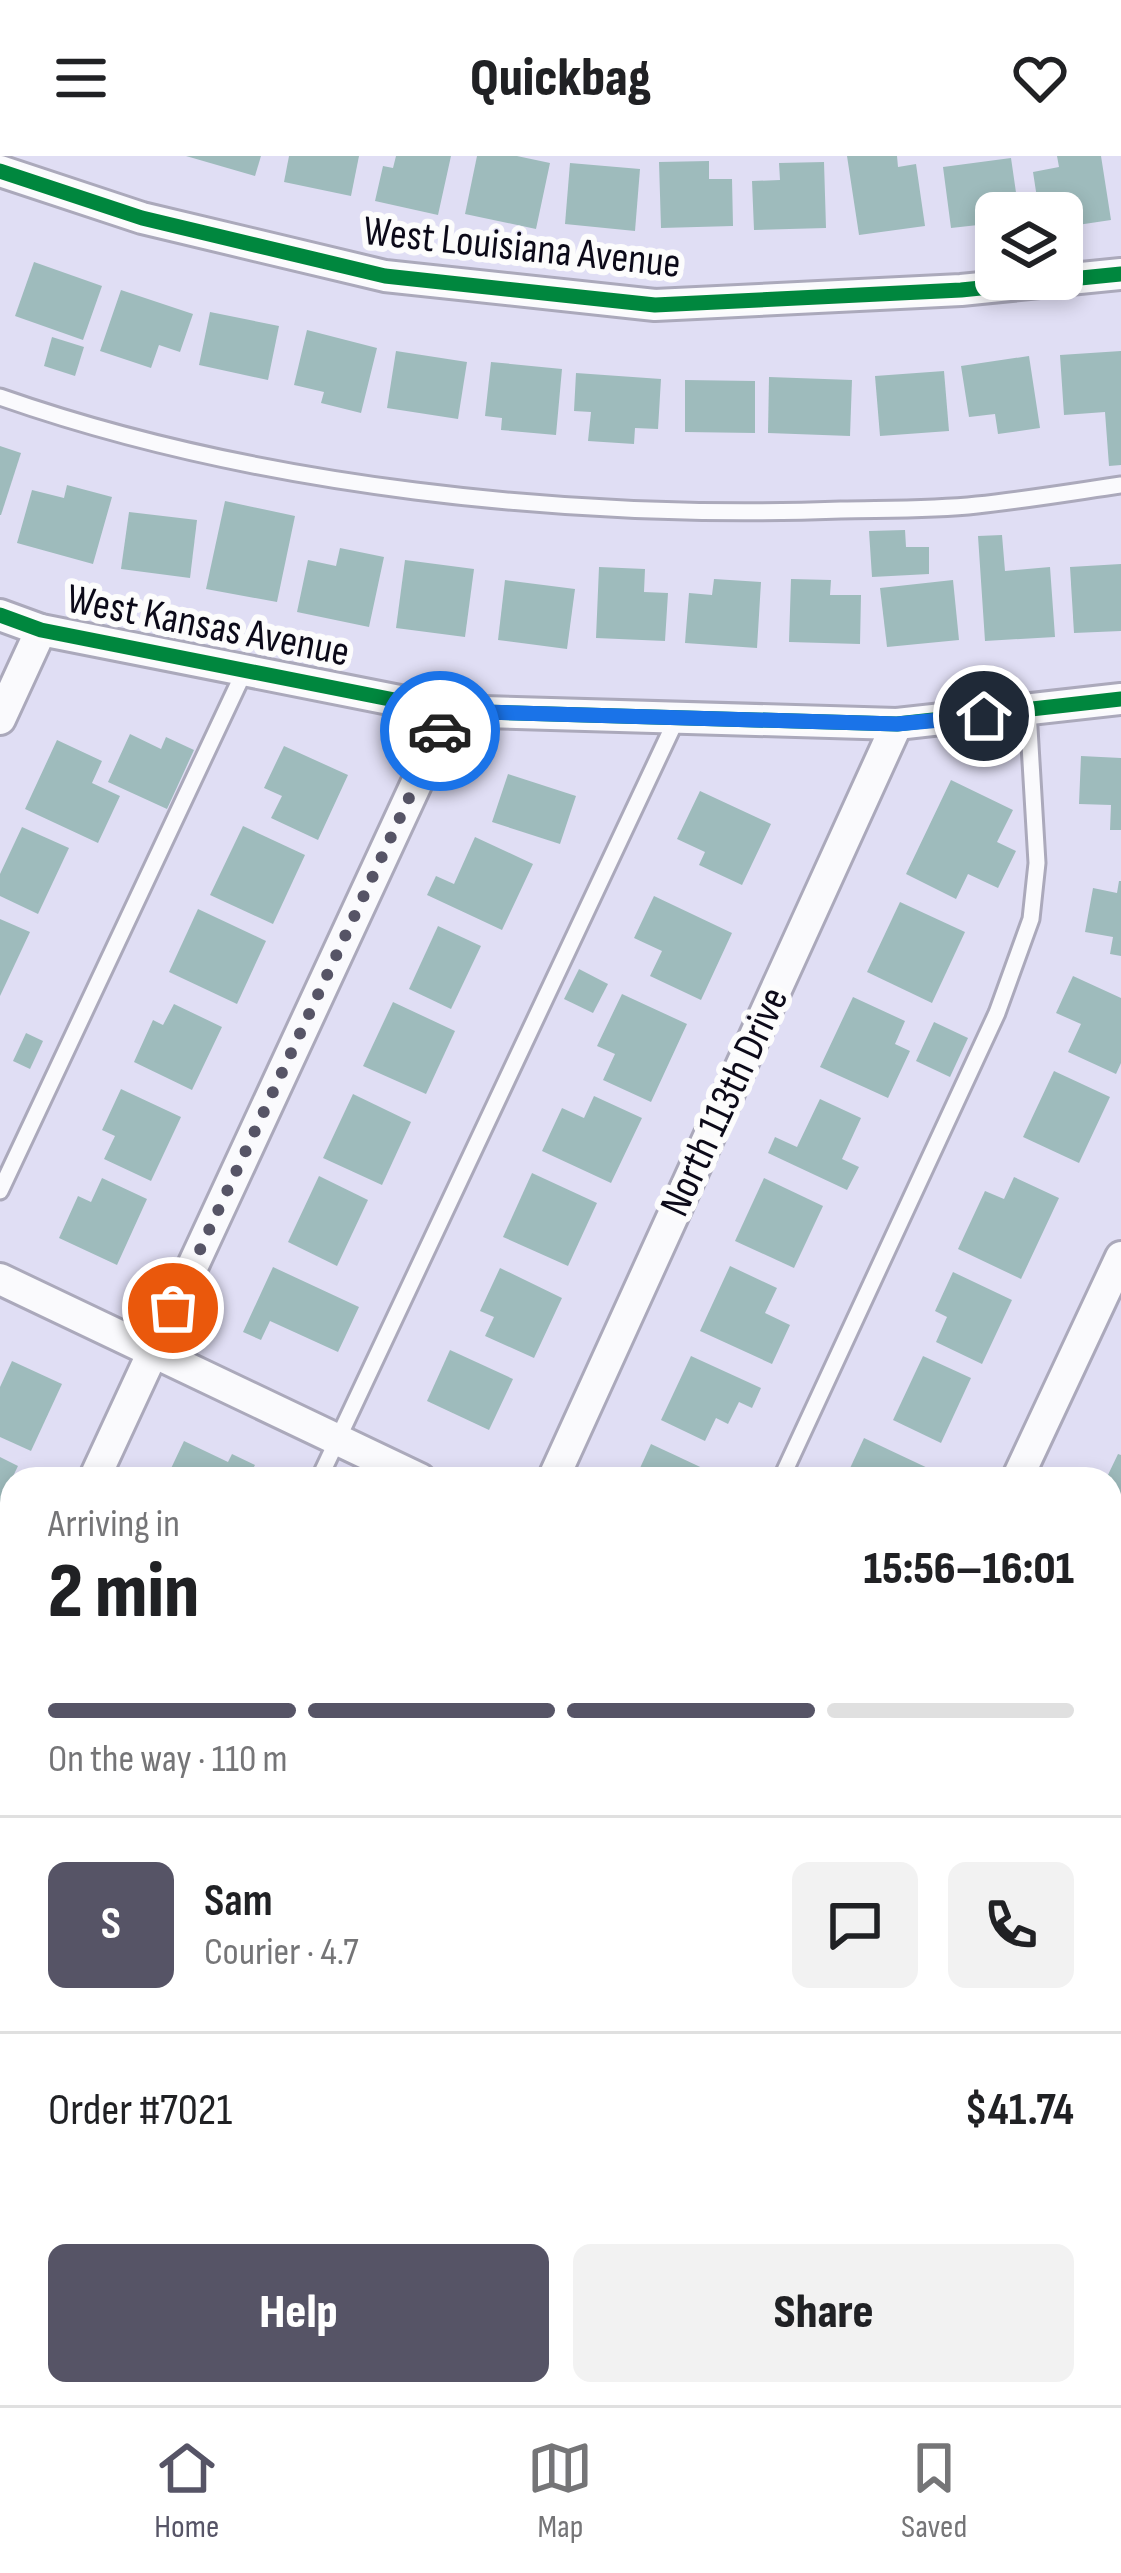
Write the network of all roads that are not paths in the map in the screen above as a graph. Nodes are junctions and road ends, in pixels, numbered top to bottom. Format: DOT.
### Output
graph roads {
  1 [pos="0,171"];
  2 [pos="1121,274"];
  3 [pos="0,397"];
  4 [pos="1121,485"];
  5 [pos="0,615"];
  6 [pos="41,630"];
  7 [pos="245,670"];
  8 [pos="1121,699"];
  9 [pos="450,711"];
  10 [pos="1028,711"];
  11 [pos="676,718"];
  12 [pos="0,719"];
  13 [pos="897,724"];
  14 [pos="0,1191"];
  15 [pos="1121,1257"];
  16 [pos="0,1279"];
  17 [pos="153,1351"];
  18 [pos="337,1439"];
  19 [pos="100,1467"];
  20 [pos="324,1467"];
  21 [pos="395,1467"];
  22 [pos="558,1467"];
  23 [pos="787,1467"];
  24 [pos="1024,1467"];
  1 -- 2 [label="street, West Louisiana Avenue"];
  3 -- 4 [label="lane"];
  5 -- 6 [label="street, West Kansas Avenue"];
  6 -- 7 [label="street, West Kansas Avenue"];
  6 -- 12 [label="street"];
  7 -- 9 [label="street, West Kansas Avenue"];
  7 -- 14 [label="lane"];
  8 -- 10 [label="street, West Kansas Avenue"];
  9 -- 11 [label="street, West Kansas Avenue"];
  9 -- 17 [label="street"];
  10 -- 13 [label="street, West Kansas Avenue"];
  10 -- 23 [label="lane"];
  11 -- 13 [label="street, West Kansas Avenue"];
  11 -- 18 [label="lane"];
  13 -- 22 [label="street, North 113th Drive"];
  15 -- 24 [label="street"];
  16 -- 17 [label="street"];
  17 -- 18 [label="street"];
  17 -- 19 [label="street"];
  18 -- 20 [label="lane"];
  18 -- 21 [label="street"];
}
